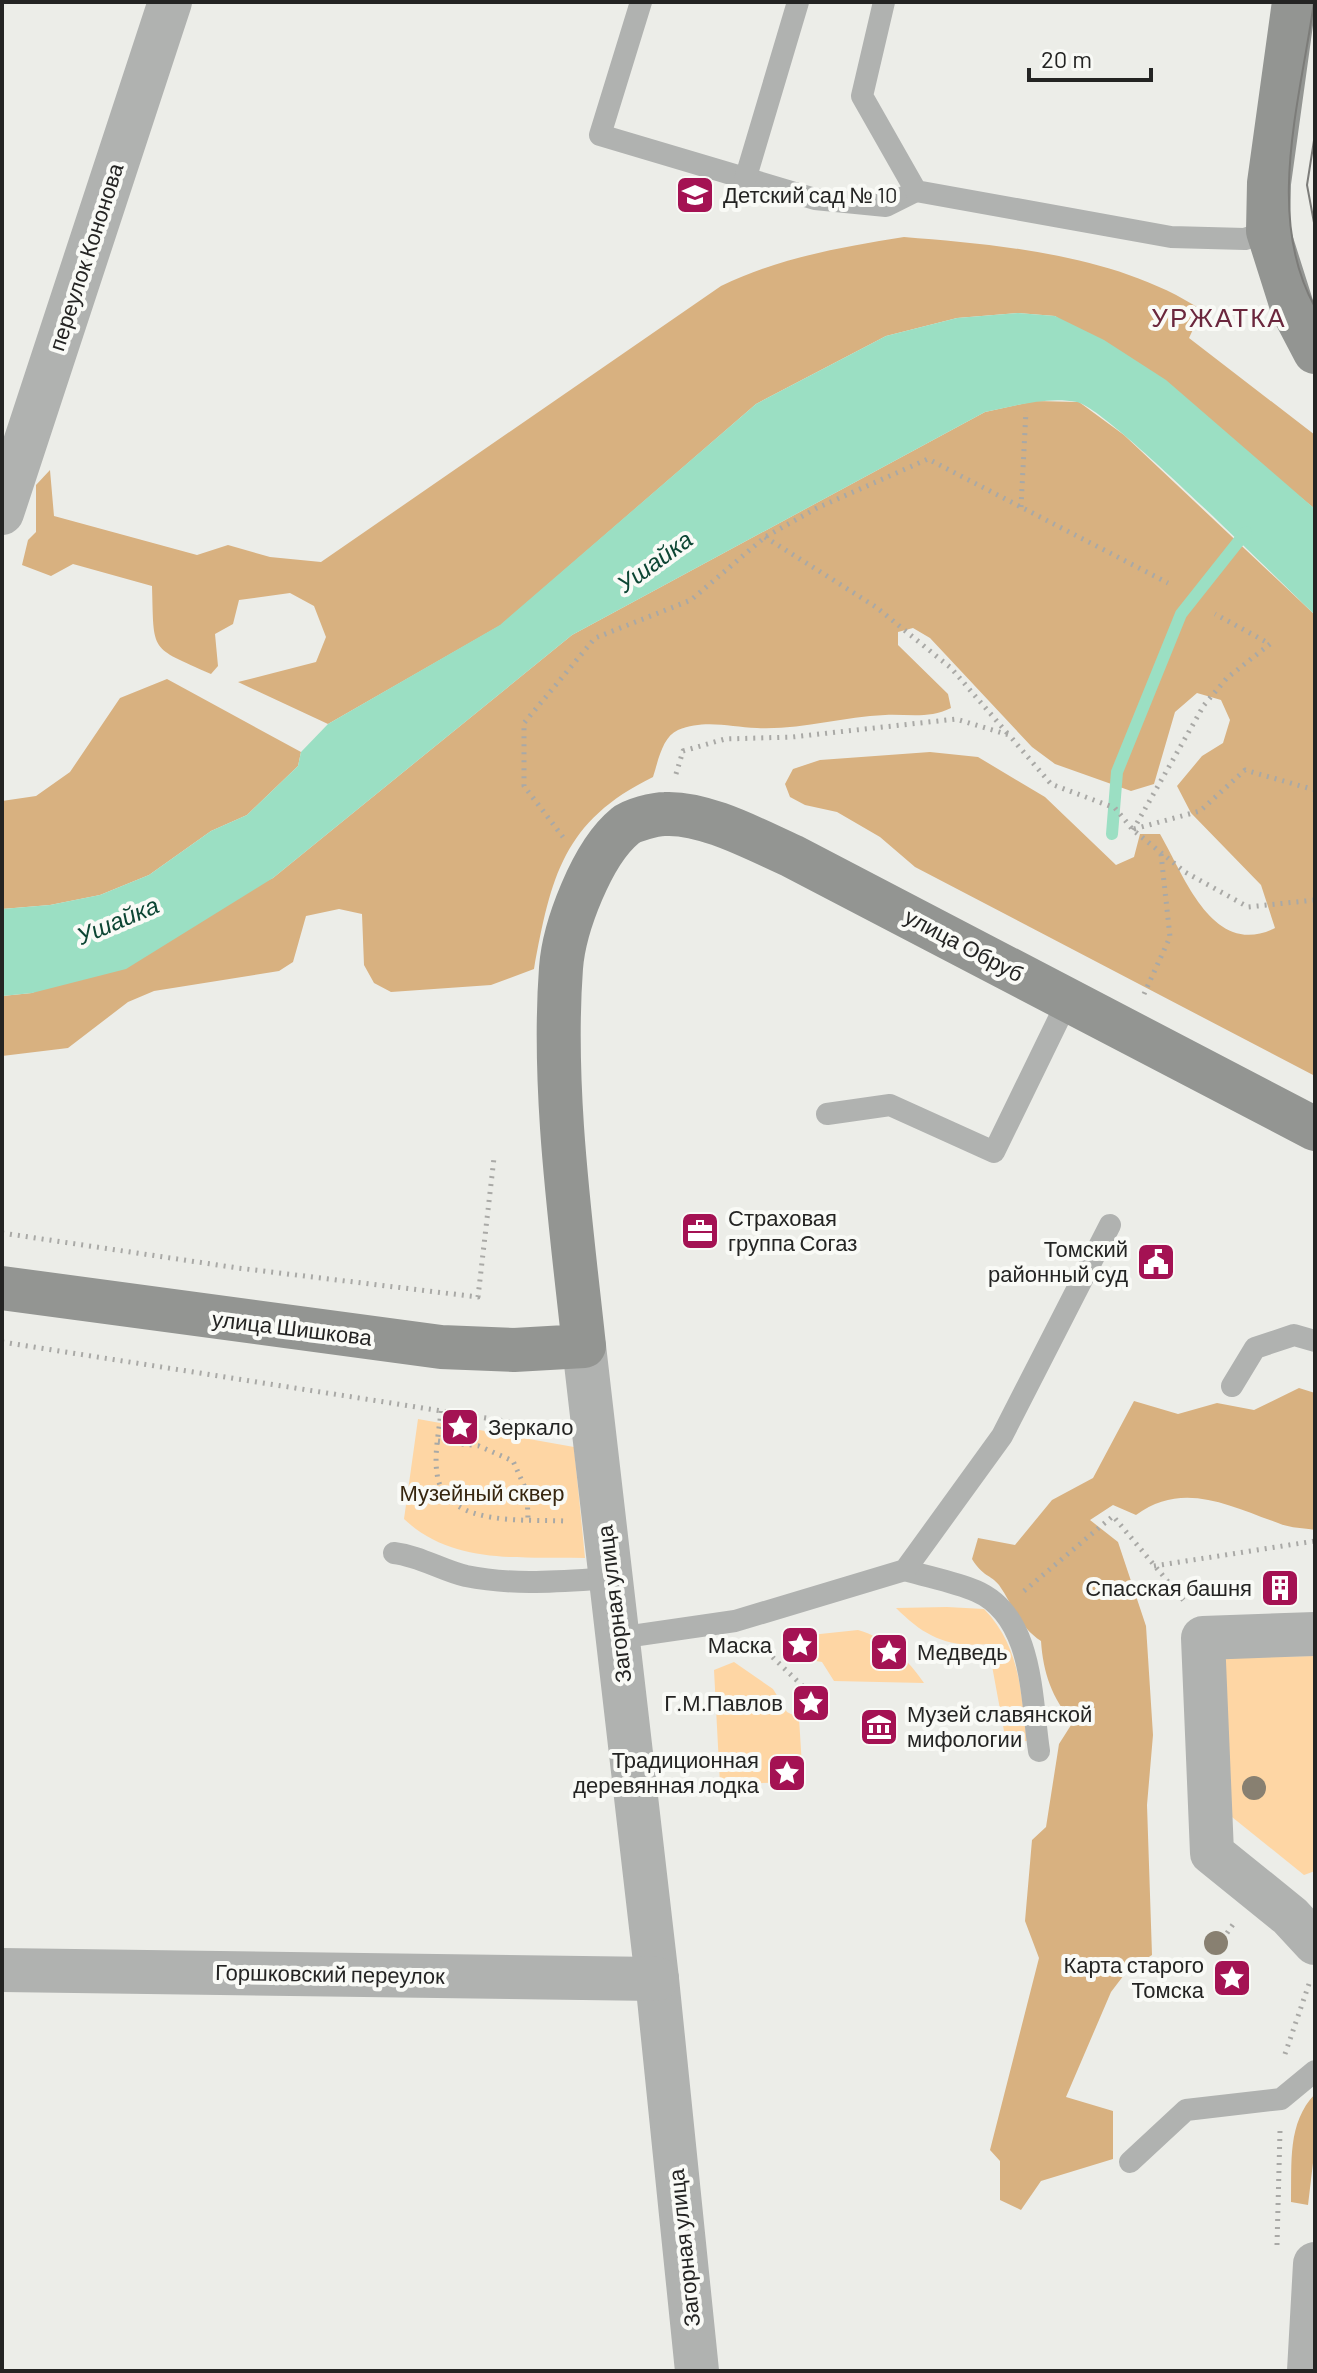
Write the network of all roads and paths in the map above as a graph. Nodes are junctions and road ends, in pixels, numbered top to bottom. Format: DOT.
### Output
graph roads {
  1 [pos="170,2"];
  2 [pos="641,2"];
  3 [pos="798,2"];
  4 [pos="884,2"];
  5 [pos="1294,2"];
  6 [pos="745,180"];
  7 [pos="916,191"];
  8 [pos="1268,231"];
  9 [pos="1315,352"];
  10 [pos="1026,411"];
  11 [pos="1021,507"];
  12 [pos="2,513"];
  13 [pos="765,537"];
  14 [pos="1168,583"];
  15 [pos="1215,614"];
  16 [pos="1009,735"];
  17 [pos="1315,790"];
  18 [pos="665,814"];
  19 [pos="548,821"];
  20 [pos="1133,830"];
  21 [pos="607,845"];
  22 [pos="1161,853"];
  23 [pos="1315,900"];
  24 [pos="1142,999"];
  25 [pos="1068,1000"];
  26 [pos="827,1114"];
  27 [pos="1315,1129"];
  28 [pos="494,1158"];
  29 [pos="1110,1225"];
  30 [pos="2,1233"];
  31 [pos="2,1288"];
  32 [pos="1315,1341"];
  33 [pos="2,1342"];
  34 [pos="584,1346"];
  35 [pos="1232,1386"];
  36 [pos="441,1411"];
  37 [pos="594,1435"];
  38 [pos="438,1441"];
  39 [pos="528,1519"];
  40 [pos="605,1524"];
  41 [pos="1315,1541"];
  42 [pos="394,1553"];
  43 [pos="1154,1566"];
  44 [pos="905,1570"];
  45 [pos="611,1578"];
  46 [pos="979,1592"];
  47 [pos="735,1621"];
  48 [pos="1315,1634"];
  49 [pos="618,1638"];
  50 [pos="1203,1638"];
  51 [pos="815,1698"];
  52 [pos="1039,1751"];
  53 [pos="1307,1921"];
  54 [pos="2,1970"];
  55 [pos="1315,1977"];
  56 [pos="657,1979"];
  57 [pos="1315,2071"];
  58 [pos="1281,2099"];
  59 [pos="1130,2162"];
  60 [pos="1296,2257"];
  61 [pos="697,2371"];
  62 [pos="1309,2371"];
  1 -- 12 [label="street, переулок Кононова"];
  2 -- 6 [label="lane"];
  3 -- 6 [label="lane"];
  4 -- 7 [label="lane"];
  5 -- 8 [label="street"];
  6 -- 7 [label="lane"];
  7 -- 8 [label="lane"];
  8 -- 9 [label="street"];
  10 -- 11 [label="path"];
  11 -- 13 [label="path"];
  11 -- 14 [label="path"];
  13 -- 16 [label="path"];
  13 -- 19 [label="path"];
  15 -- 20 [label="path"];
  16 -- 18 [label="path"];
  16 -- 20 [label="path"];
  17 -- 20 [label="path"];
  18 -- 21 [label="street, улица Обруб"];
  18 -- 25 [label="street, улица Обруб"];
  20 -- 22 [label="path"];
  21 -- 34 [label="street, Загорная улица"];
  22 -- 23 [label="path"];
  22 -- 24 [label="path"];
  25 -- 26 [label="lane"];
  25 -- 27 [label="street, улица Обруб"];
  28 -- 30 [label="path"];
  29 -- 44 [label="lane"];
  31 -- 34 [label="street, улица Шишкова"];
  32 -- 35 [label="lane"];
  33 -- 36 [label="path"];
  34 -- 37 [label="street, Загорная улица"];
  36 -- 37 [label="path"];
  36 -- 38 [label="path"];
  37 -- 40 [label="street, Загорная улица"];
  38 -- 39 [label="path"];
  38 -- 39 [label="path"];
  39 -- 40 [label="path"];
  40 -- 45 [label="street, Загорная улица"];
  41 -- 43 [label="path"];
  42 -- 45 [label="lane"];
  43 -- 46 [label="path"];
  43 -- 50 [label="path"];
  44 -- 46 [label="lane"];
  44 -- 47 [label="lane"];
  45 -- 49 [label="street, Загорная улица"];
  46 -- 52 [label="lane"];
  47 -- 49 [label="lane"];
  47 -- 51 [label="path"];
  48 -- 50 [label="street"];
  49 -- 56 [label="street, Загорная улица"];
  50 -- 53 [label="street"];
  54 -- 56 [label="street, Горшковский переулок"];
  55 -- 58 [label="path"];
  56 -- 61 [label="street, Загорная улица"];
  57 -- 58 [label="lane"];
  58 -- 59 [label="lane"];
  58 -- 60 [label="path"];
  60 -- 62 [label="street"];
}
